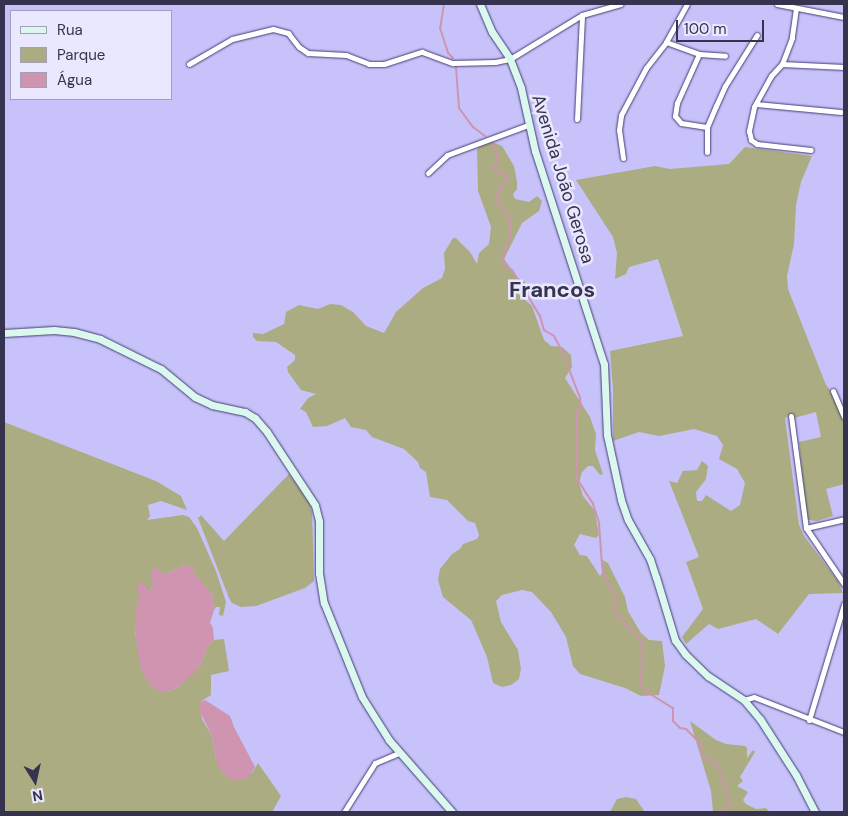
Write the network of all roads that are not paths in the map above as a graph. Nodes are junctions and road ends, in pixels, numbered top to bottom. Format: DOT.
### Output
graph roads {
  1 [pos="482,4"];
  2 [pos="620,4"];
  3 [pos="687,4"];
  4 [pos="777,4"];
  5 [pos="796,8"];
  6 [pos="582,15"];
  7 [pos="844,17"];
  8 [pos="756,35"];
  9 [pos="666,42"];
  10 [pos="698,54"];
  11 [pos="725,56"];
  12 [pos="510,59"];
  13 [pos="189,64"];
  14 [pos="782,64"];
  15 [pos="844,67"];
  16 [pos="756,104"];
  17 [pos="841,112"];
  18 [pos="577,119"];
  19 [pos="528,125"];
  20 [pos="707,128"];
  21 [pos="811,150"];
  22 [pos="707,152"];
  23 [pos="623,158"];
  24 [pos="428,173"];
  25 [pos="4,333"];
  26 [pos="833,391"];
  27 [pos="791,416"];
  28 [pos="844,418"];
  29 [pos="844,519"];
  30 [pos="806,528"];
  31 [pos="844,584"];
  32 [pos="844,604"];
  33 [pos="744,700"];
  34 [pos="809,720"];
  35 [pos="844,732"];
  36 [pos="399,753"];
  37 [pos="344,812"];
  38 [pos="452,812"];
  39 [pos="815,812"];
  1 -- 12 [label="main road, Avenida João Gerosa"];
  2 -- 6 [label="street"];
  3 -- 9 [label="street"];
  4 -- 5 [label="street"];
  5 -- 7 [label="street"];
  5 -- 14 [label="street"];
  6 -- 12 [label="street"];
  6 -- 18 [label="street"];
  8 -- 20 [label="street"];
  9 -- 10 [label="street"];
  9 -- 23 [label="street"];
  10 -- 11 [label="street"];
  10 -- 20 [label="street"];
  12 -- 13 [label="street"];
  12 -- 19 [label="main road, Avenida João Gerosa"];
  14 -- 15 [label="street"];
  14 -- 16 [label="street"];
  16 -- 17 [label="street"];
  16 -- 21 [label="street"];
  19 -- 24 [label="street"];
  19 -- 33 [label="main road, Avenida João Gerosa"];
  20 -- 22 [label="street"];
  25 -- 36 [label="main road"];
  26 -- 28 [label="street"];
  27 -- 30 [label="street"];
  29 -- 30 [label="street"];
  30 -- 31 [label="street"];
  32 -- 34 [label="street"];
  33 -- 34 [label="street"];
  33 -- 39 [label="main road, Avenida João Gerosa"];
  34 -- 35 [label="street"];
  36 -- 37 [label="street"];
  36 -- 38 [label="main road"];
}
